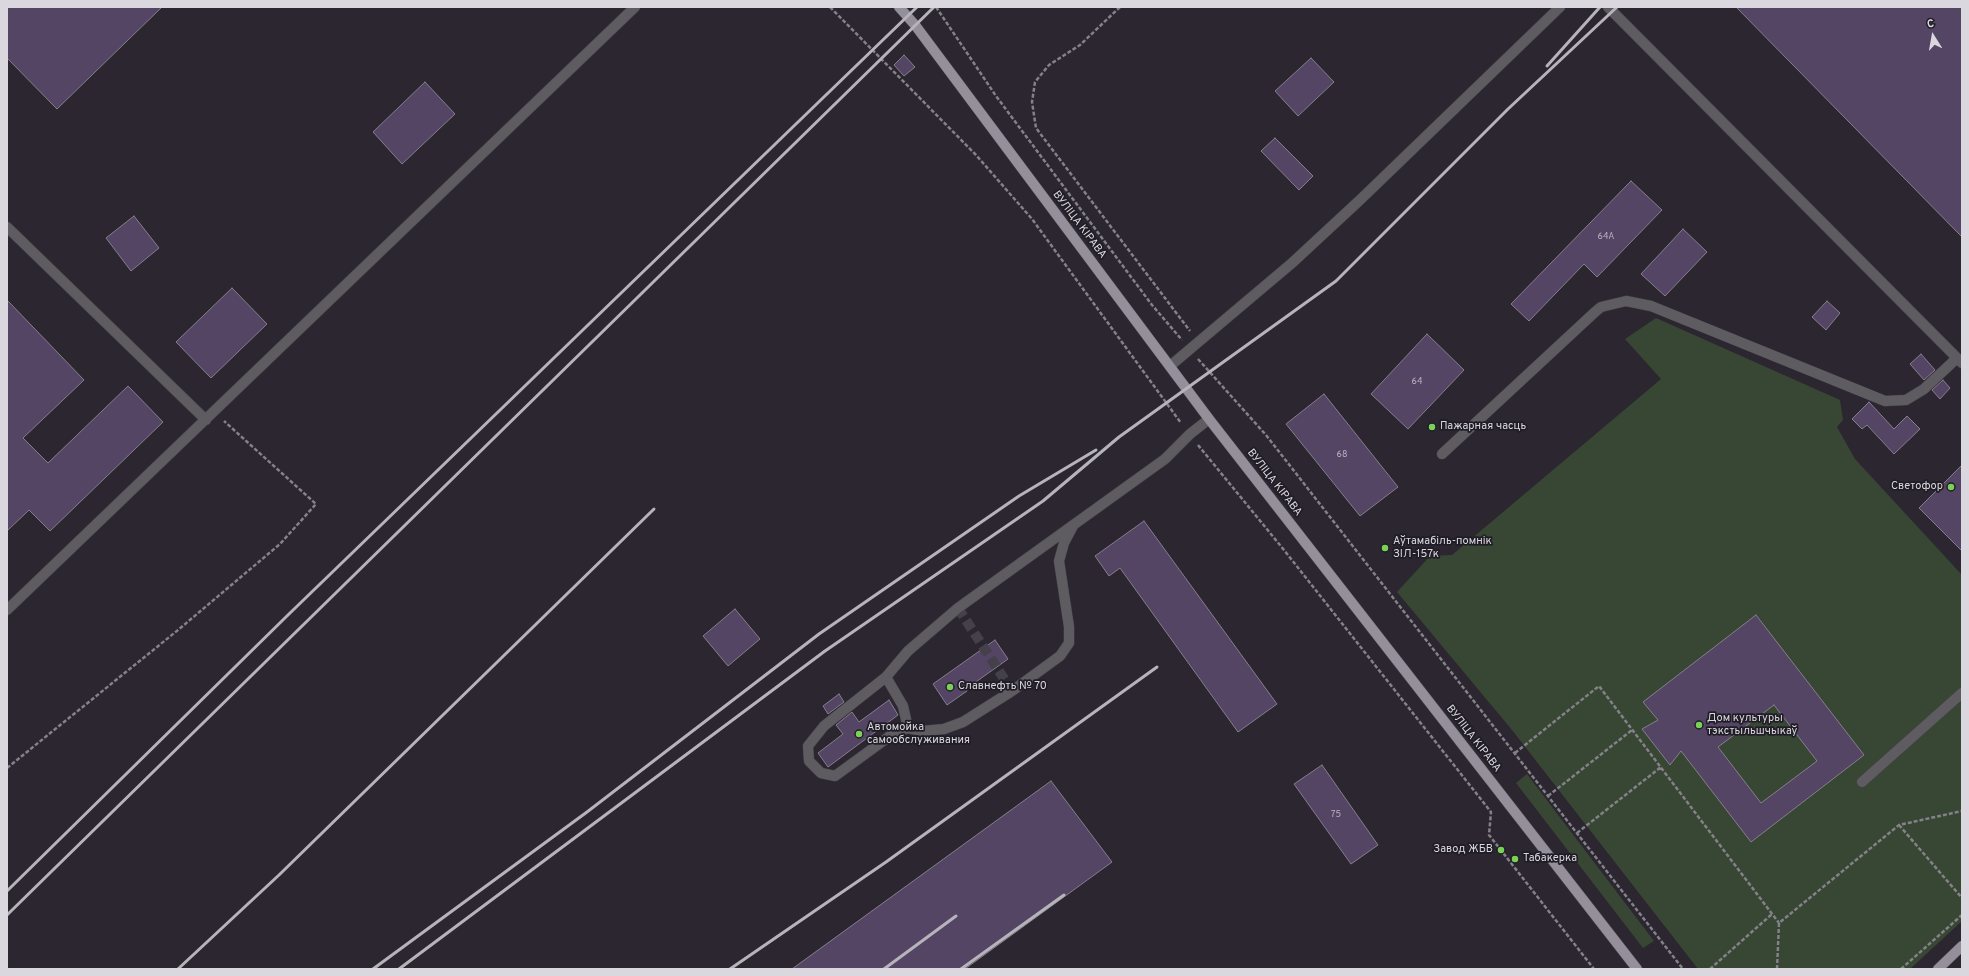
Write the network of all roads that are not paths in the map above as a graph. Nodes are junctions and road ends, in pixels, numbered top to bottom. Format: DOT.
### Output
graph roads {
  1 [pos="636,7"];
  2 [pos="899,7"];
  3 [pos="1560,7"];
  4 [pos="1608,7"];
  5 [pos="7,227"];
  6 [pos="1959,361"];
  7 [pos="1170,366"];
  8 [pos="1209,419"];
  9 [pos="206,420"];
  10 [pos="1442,454"];
  11 [pos="1073,526"];
  12 [pos="7,610"];
  13 [pos="886,677"];
  14 [pos="1962,693"];
  15 [pos="908,728"];
  16 [pos="1862,782"];
  17 [pos="1962,946"];
  18 [pos="1637,969"];
  19 [pos="1938,969"];
  1 -- 9 [label="lane"];
  2 -- 7 [label="main road, ВУЛІЦА КІРАВА"];
  3 -- 7 [label="lane"];
  4 -- 6 [label="lane"];
  5 -- 9 [label="lane"];
  6 -- 10 [label="lane"];
  7 -- 8 [label="main road, ВУЛІЦА КІРАВА"];
  8 -- 11 [label="lane"];
  8 -- 18 [label="main road, ВУЛІЦА КІРАВА"];
  9 -- 12 [label="lane"];
  11 -- 13 [label="lane"];
  11 -- 15 [label="lane"];
  13 -- 15 [label="lane"];
  13 -- 15 [label="lane"];
  14 -- 16 [label="lane"];
  17 -- 19 [label="main road"];
}
